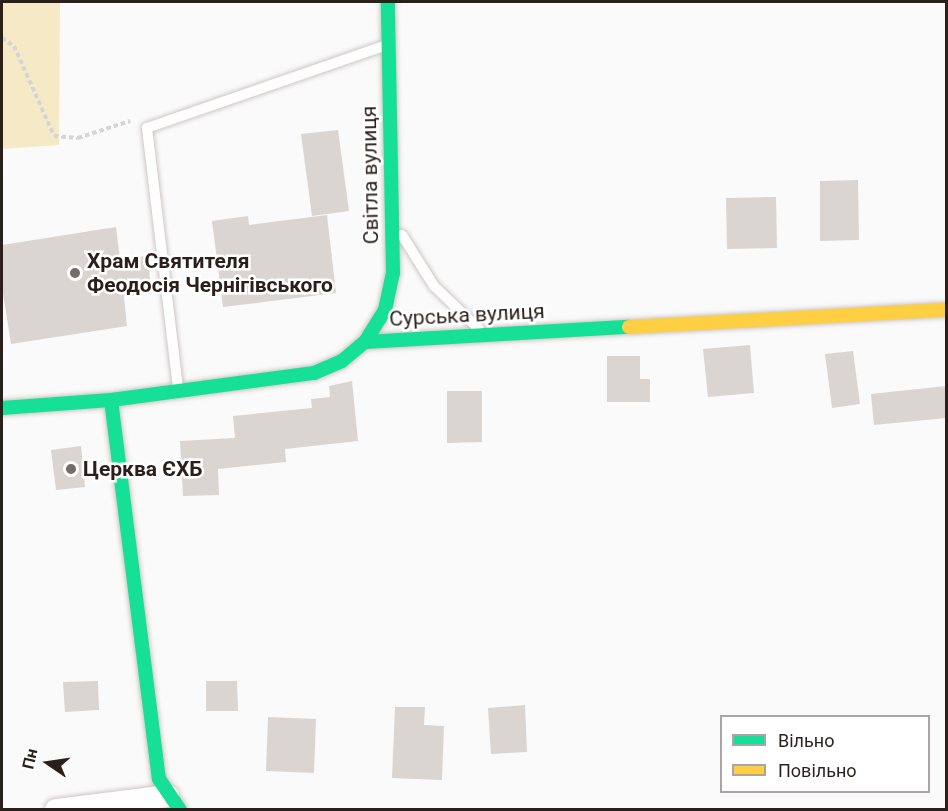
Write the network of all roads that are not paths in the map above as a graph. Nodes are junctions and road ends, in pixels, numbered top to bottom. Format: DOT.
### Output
graph roads {
  1 [pos="388,2"];
  2 [pos="388,45"];
  3 [pos="392,220"];
  4 [pos="946,309"];
  5 [pos="486,335"];
  6 [pos="365,342"];
  7 [pos="179,391"];
  8 [pos="111,400"];
  9 [pos="2,408"];
  10 [pos="174,803"];
  11 [pos="56,810"];
  1 -- 2 [label="street, Світла вулиця"];
  2 -- 3 [label="street, Світла вулиця"];
  2 -- 7 [label="lane"];
  3 -- 5 [label="lane"];
  3 -- 6 [label="street, Світла вулиця"];
  4 -- 5 [label="street, Сурська вулиця"];
  5 -- 6 [label="street, Сурська вулиця"];
  6 -- 7 [label="street, Сурська вулиця"];
  7 -- 8 [label="street, Сурська вулиця"];
  8 -- 9 [label="street, Сурська вулиця"];
  8 -- 10 [label="street"];
  10 -- 11 [label="street"];
}
